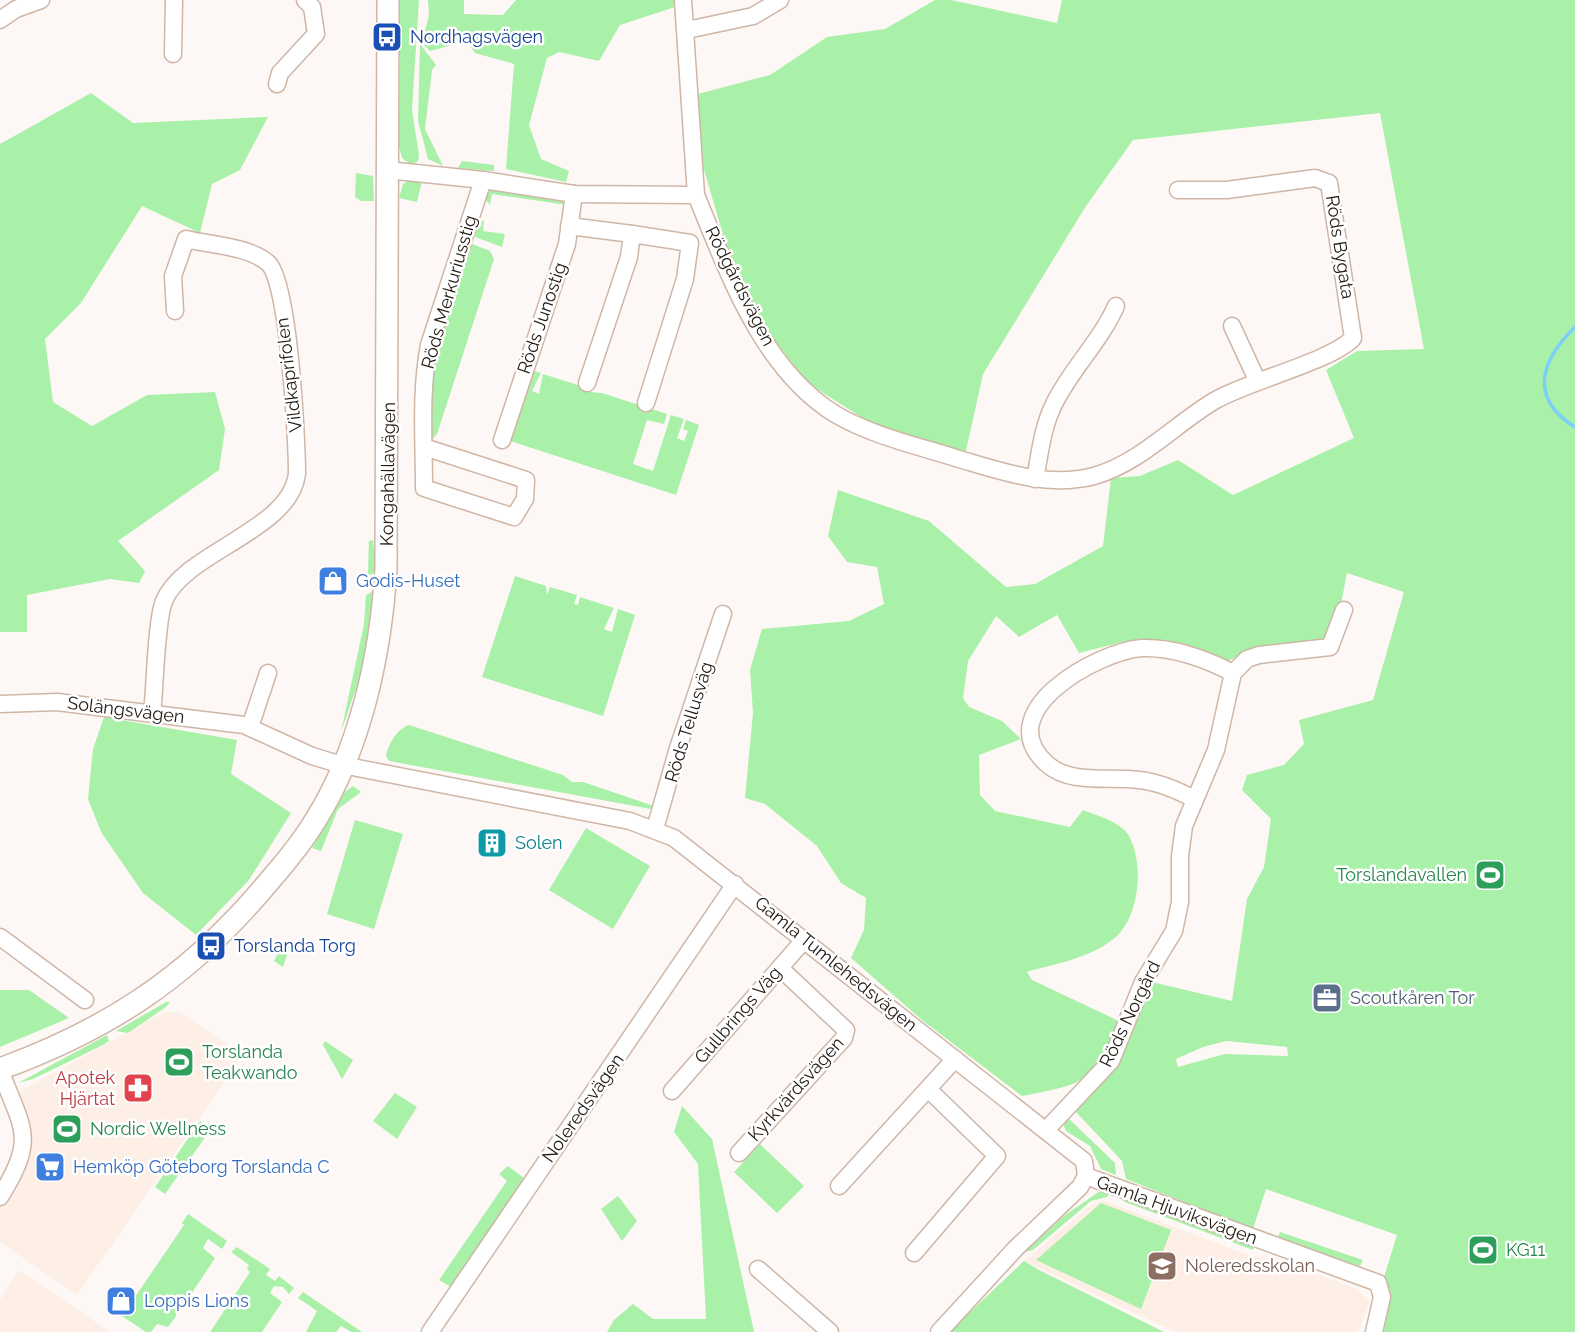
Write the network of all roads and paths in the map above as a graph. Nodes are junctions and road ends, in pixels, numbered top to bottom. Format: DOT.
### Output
graph roads {
  1 [pos="41,0"];
  2 [pos="174,0"];
  3 [pos="305,0"];
  4 [pos="388,0"];
  5 [pos="683,0"];
  6 [pos="780,0"];
  7 [pos="0,20"];
  8 [pos="687,30"];
  9 [pos="173,54"];
  10 [pos="277,84"];
  11 [pos="387,170"];
  12 [pos="483,180"];
  13 [pos="1178,190"];
  14 [pos="574,194"];
  15 [pos="696,195"];
  16 [pos="569,226"];
  17 [pos="632,234"];
  18 [pos="1116,306"];
  19 [pos="175,311"];
  20 [pos="1232,326"];
  21 [pos="1353,338"];
  22 [pos="1257,380"];
  23 [pos="587,383"];
  24 [pos="646,403"];
  25 [pos="502,440"];
  26 [pos="424,447"];
  27 [pos="1035,479"];
  28 [pos="1343,610"];
  29 [pos="723,614"];
  30 [pos="268,673"];
  31 [pos="1233,673"];
  32 [pos="0,705"];
  33 [pos="152,713"];
  34 [pos="250,727"];
  35 [pos="342,765"];
  36 [pos="1194,799"];
  37 [pos="656,829"];
  38 [pos="734,884"];
  39 [pos="0,937"];
  40 [pos="805,939"];
  41 [pos="780,968"];
  42 [pos="85,1000"];
  43 [pos="955,1059"];
  44 [pos="0,1070"];
  45 [pos="928,1089"];
  46 [pos="672,1091"];
  47 [pos="1046,1130"];
  48 [pos="739,1153"];
  49 [pos="1086,1176"];
  50 [pos="839,1186"];
  51 [pos="0,1197"];
  52 [pos="914,1253"];
  53 [pos="758,1269"];
  54 [pos="430,1332"];
  55 [pos="830,1332"];
  56 [pos="939,1332"];
  57 [pos="1374,1332"];
  1 -- 7 [label="street"];
  2 -- 9 [label="street"];
  3 -- 10 [label="street"];
  4 -- 11 [label="street, Kongahällavägen"];
  5 -- 8 [label="street"];
  6 -- 8 [label="street"];
  8 -- 15 [label="street"];
  11 -- 12 [label="street"];
  11 -- 35 [label="street, Kongahällavägen"];
  12 -- 14 [label="street"];
  12 -- 26 [label="street, Röds Merkuriusstig"];
  13 -- 21 [label="street, Röds Bygata"];
  14 -- 15 [label="street"];
  14 -- 16 [label="street, Röds Junostig"];
  15 -- 27 [label="street, Rödgårdsvägen"];
  16 -- 17 [label="street"];
  16 -- 25 [label="street, Röds Junostig"];
  17 -- 23 [label="street"];
  17 -- 24 [label="street"];
  18 -- 27 [label="street"];
  19 -- 33 [label="street, Vildkaprifolen"];
  20 -- 22 [label="street"];
  21 -- 22 [label="street, Rödgårdsvägen"];
  22 -- 27 [label="street, Rödgårdsvägen"];
  26 -- 26 [label="street, Röds Merkuriusstig"];
  28 -- 31 [label="street"];
  29 -- 37 [label="street, Röds Tellusväg"];
  30 -- 34 [label="street"];
  31 -- 36 [label="street, Röds Norgård"];
  31 -- 36 [label="street"];
  32 -- 33 [label="street, Solängsvägen"];
  33 -- 34 [label="street, Solängsvägen"];
  34 -- 35 [label="street, Solängsvägen"];
  35 -- 37 [label="street, Gamla Tumlehedsvägen"];
  35 -- 44 [label="street, Kongahällavägen"];
  36 -- 47 [label="street, Röds Norgård"];
  37 -- 38 [label="street, Gamla Tumlehedsvägen"];
  38 -- 40 [label="street, Gamla Tumlehedsvägen"];
  38 -- 54 [label="street, Noleredsvägen"];
  39 -- 42 [label="street"];
  40 -- 41 [label="street, Gullbrings Väg"];
  40 -- 43 [label="street, Gamla Tumlehedsvägen"];
  41 -- 46 [label="street, Gullbrings Väg"];
  41 -- 48 [label="street, Kyrkvärdsvägen"];
  43 -- 45 [label="street"];
  43 -- 47 [label="street, Gamla Tumlehedsvägen"];
  44 -- 51 [label="street"];
  45 -- 50 [label="street"];
  45 -- 52 [label="street"];
  47 -- 49 [label="street, Gamla Tumlehedsvägen"];
  49 -- 56 [label="street"];
  49 -- 57 [label="street, Gamla Hjuviksvägen"];
  53 -- 55 [label="street"];
}
